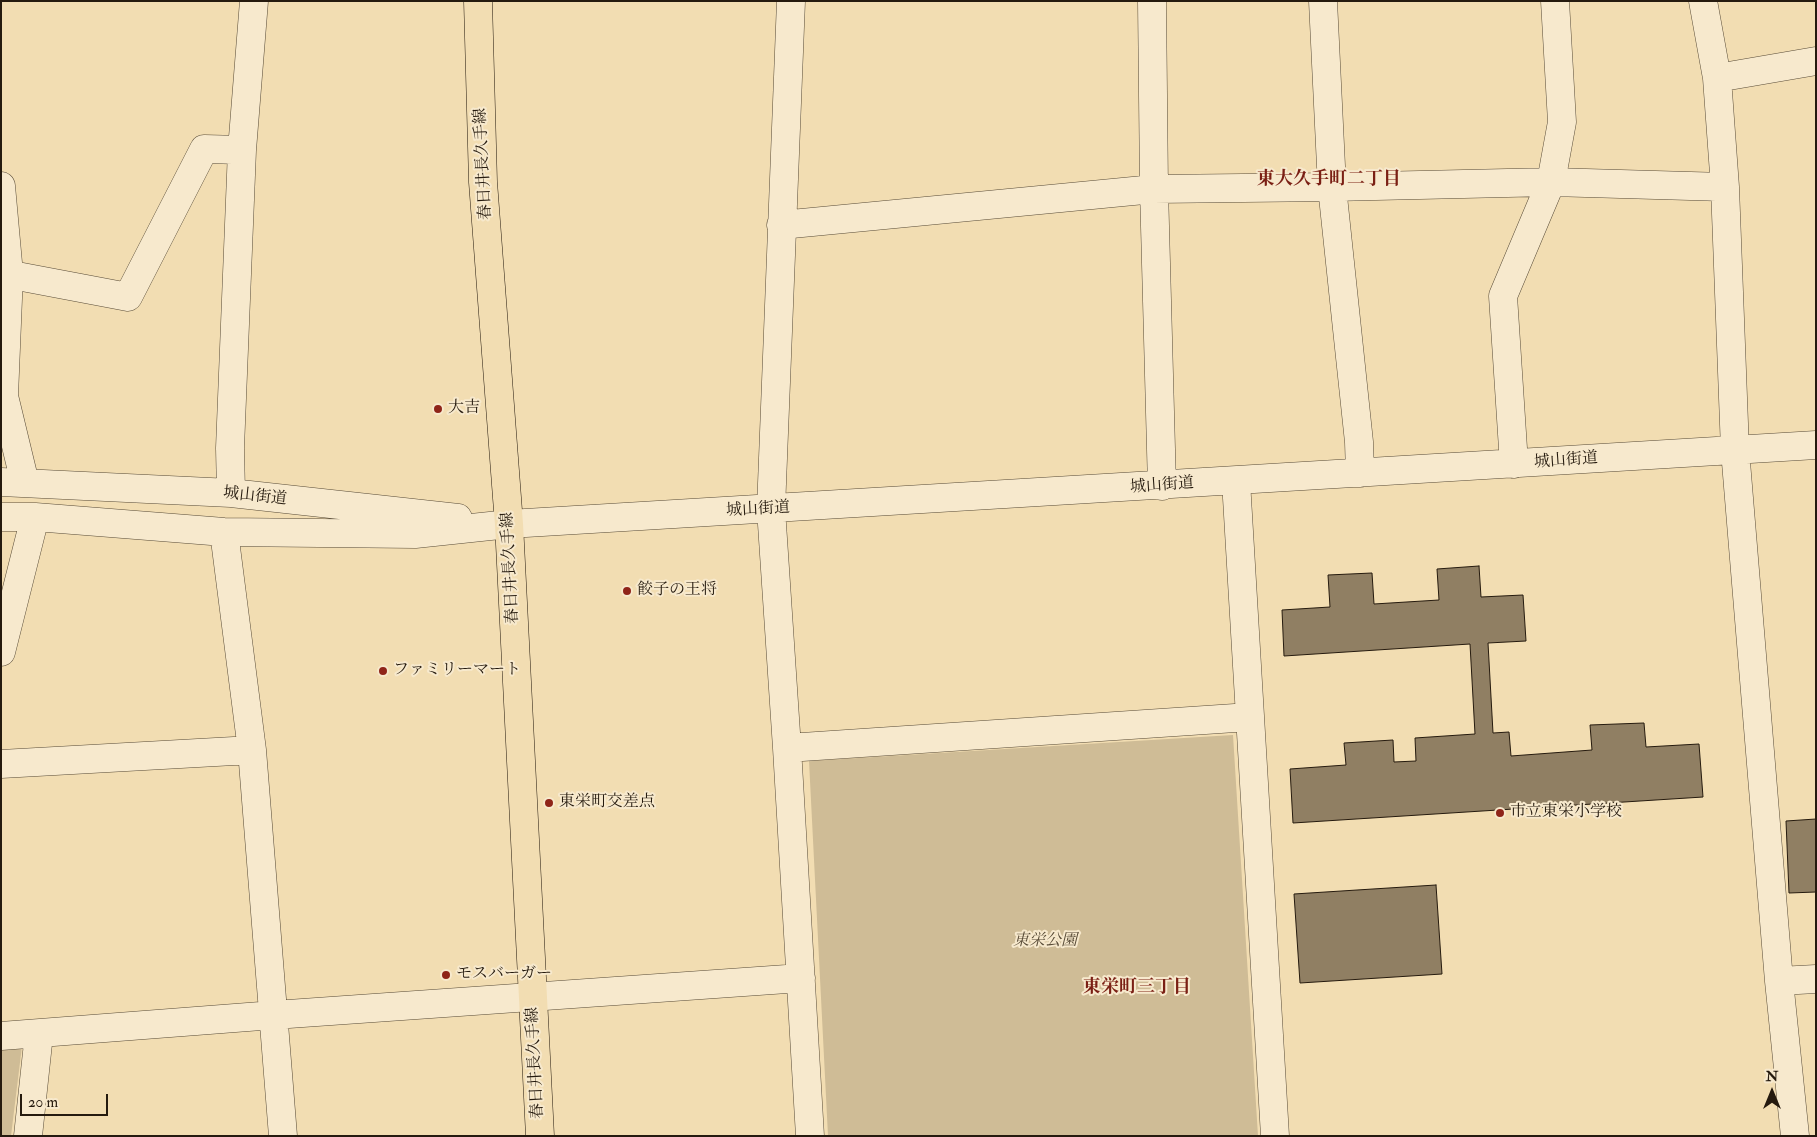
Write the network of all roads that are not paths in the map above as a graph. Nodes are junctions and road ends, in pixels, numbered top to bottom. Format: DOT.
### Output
graph roads {
  1 [pos="254,1"];
  2 [pos="478,1"];
  3 [pos="791,1"];
  4 [pos="1152,1"];
  5 [pos="1323,1"];
  6 [pos="1555,1"];
  7 [pos="1703,1"];
  8 [pos="1816,61"];
  9 [pos="1716,78"];
  10 [pos="242,150"];
  11 [pos="1551,182"];
  12 [pos="1,186"];
  13 [pos="1332,187"];
  14 [pos="1725,187"];
  15 [pos="1154,189"];
  16 [pos="781,225"];
  17 [pos="5,273"];
  18 [pos="1816,445"];
  19 [pos="1735,450"];
  20 [pos="1514,464"];
  21 [pos="1360,473"];
  22 [pos="1236,481"];
  23 [pos="13,482"];
  24 [pos="1162,486"];
  25 [pos="231,494"];
  26 [pos="771,509"];
  27 [pos="1,517"];
  28 [pos="35,517"];
  29 [pos="509,524"];
  30 [pos="224,532"];
  31 [pos="1,652"];
  32 [pos="1250,717"];
  33 [pos="787,748"];
  34 [pos="252,750"];
  35 [pos="1,764"];
  36 [pos="801,978"];
  37 [pos="1816,979"];
  38 [pos="1779,981"];
  39 [pos="533,997"];
  40 [pos="274,1015"];
  41 [pos="40,1034"];
  42 [pos="1,1036"];
  43 [pos="1802,1133"];
  44 [pos="28,1136"];
  45 [pos="283,1136"];
  46 [pos="540,1136"];
  47 [pos="810,1136"];
  48 [pos="1275,1136"];
  1 -- 10 [label="street"];
  2 -- 29 [label="main road, 春日井長久手線"];
  3 -- 16 [label="street"];
  4 -- 15 [label="street"];
  5 -- 13 [label="street"];
  6 -- 11 [label="street"];
  7 -- 9 [label="street"];
  8 -- 9 [label="street"];
  9 -- 14 [label="street"];
  10 -- 17 [label="street"];
  10 -- 25 [label="street"];
  11 -- 13 [label="street"];
  11 -- 14 [label="street"];
  11 -- 20 [label="street"];
  12 -- 17 [label="street"];
  13 -- 15 [label="street"];
  13 -- 21 [label="street"];
  14 -- 19 [label="street"];
  15 -- 16 [label="street"];
  15 -- 24 [label="street"];
  16 -- 26 [label="street"];
  17 -- 23 [label="street"];
  18 -- 19 [label="street, 城山街道"];
  19 -- 20 [label="street, 城山街道"];
  19 -- 38 [label="street"];
  20 -- 21 [label="street, 城山街道"];
  21 -- 22 [label="street, 城山街道"];
  22 -- 24 [label="street, 城山街道"];
  22 -- 32 [label="street"];
  23 -- 25 [label="street, 城山街道"];
  24 -- 26 [label="street, 城山街道"];
  25 -- 29 [label="street, 城山街道"];
  26 -- 29 [label="street, 城山街道"];
  26 -- 33 [label="street"];
  27 -- 28 [label="street, 城山街道"];
  28 -- 30 [label="street, 城山街道"];
  28 -- 31 [label="street"];
  29 -- 30 [label="street, 城山街道"];
  29 -- 39 [label="main road, 春日井長久手線"];
  30 -- 34 [label="street"];
  32 -- 33 [label="street"];
  32 -- 48 [label="street"];
  33 -- 36 [label="street"];
  34 -- 35 [label="street"];
  34 -- 40 [label="street"];
  36 -- 39 [label="street"];
  36 -- 47 [label="street"];
  37 -- 38 [label="street"];
  38 -- 43 [label="street"];
  39 -- 40 [label="street"];
  39 -- 46 [label="main road, 春日井長久手線"];
  40 -- 41 [label="street"];
  40 -- 45 [label="street"];
  41 -- 42 [label="street"];
  41 -- 44 [label="street"];
}
